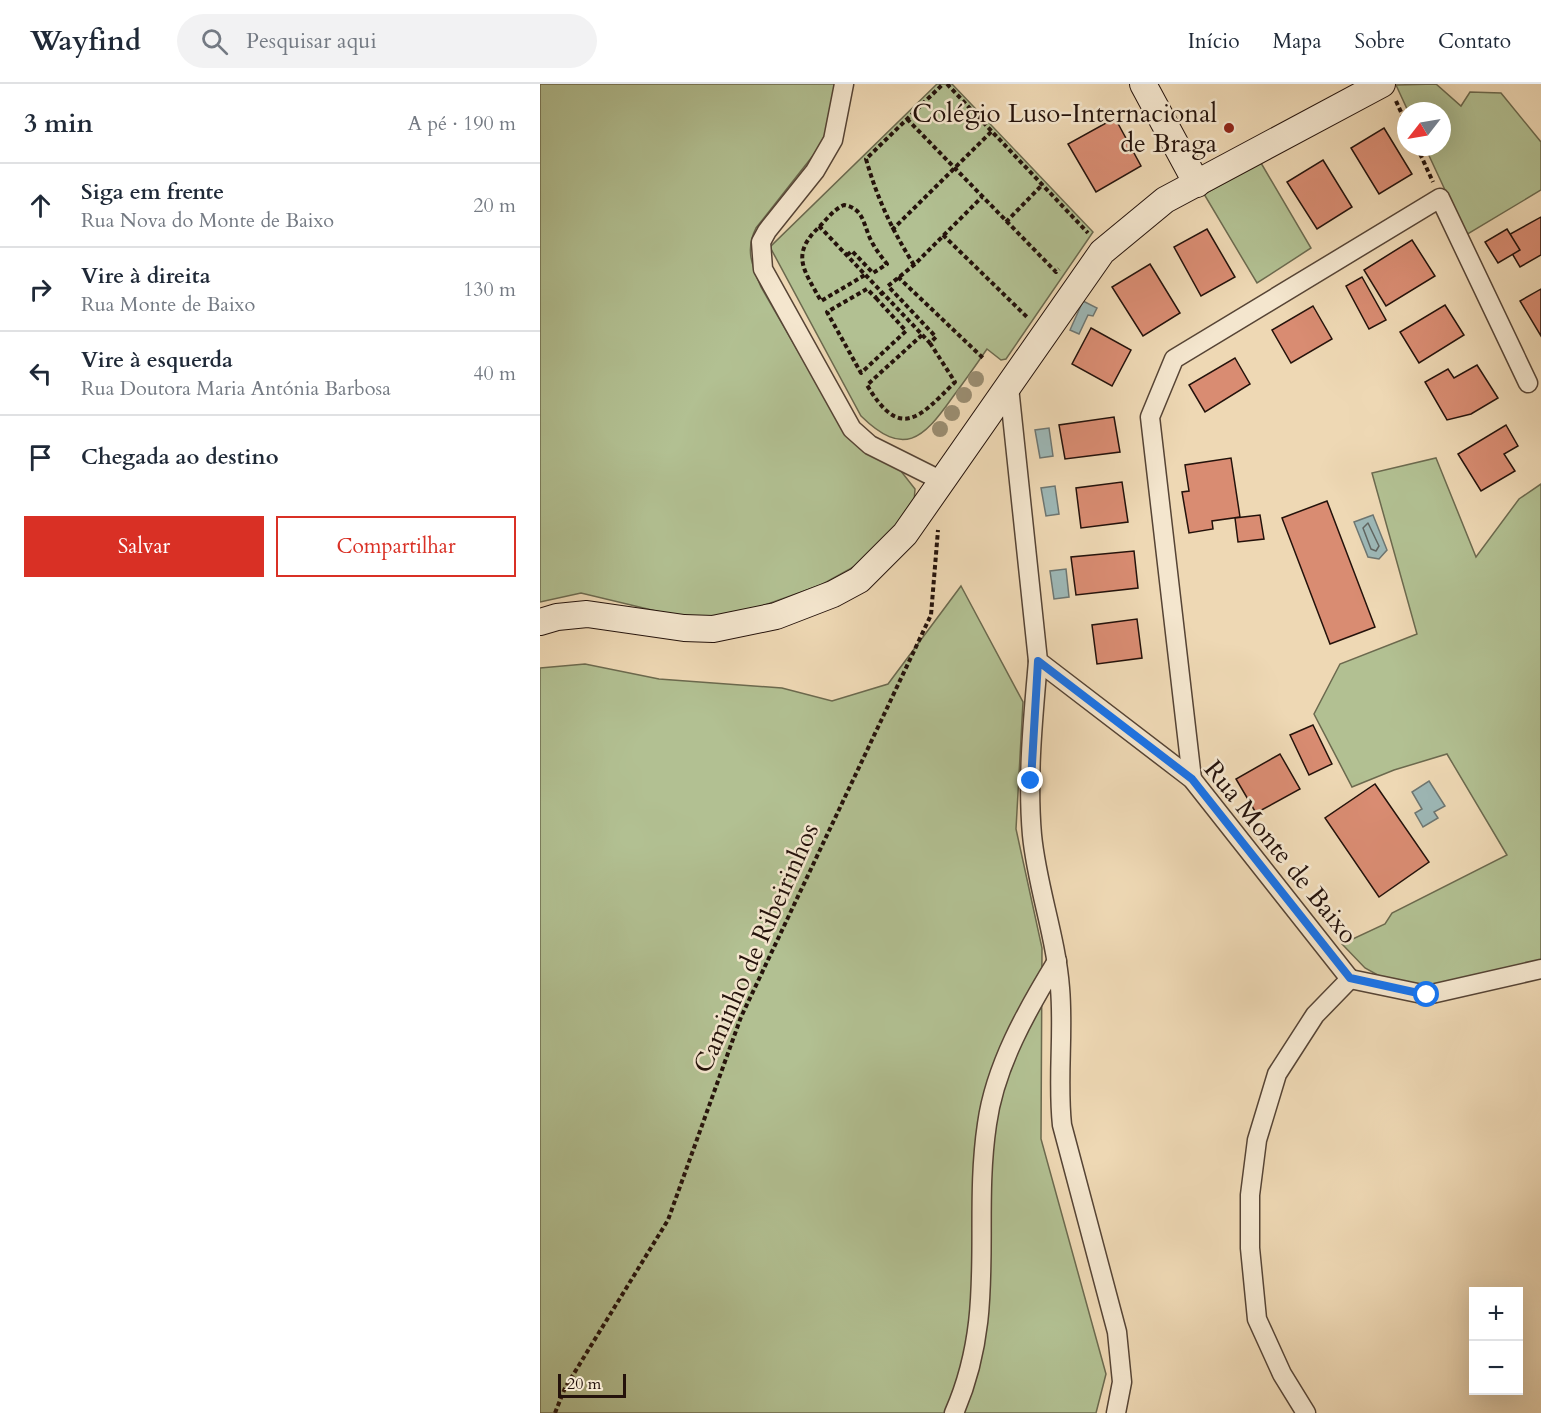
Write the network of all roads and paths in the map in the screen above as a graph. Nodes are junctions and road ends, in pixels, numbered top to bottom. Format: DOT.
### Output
graph roads {
  1 [pos="844,84"];
  2 [pos="945,84"];
  3 [pos="1143,84"];
  4 [pos="1382,84"];
  5 [pos="907,118"];
  6 [pos="992,131"];
  7 [pos="1421,156"];
  8 [pos="955,169"];
  9 [pos="1043,184"];
  10 [pos="1197,184"];
  11 [pos="982,197"];
  12 [pos="1440,198"];
  13 [pos="1006,222"];
  14 [pos="819,226"];
  15 [pos="892,230"];
  16 [pos="943,235"];
  17 [pos="1082,240"];
  18 [pos="846,255"];
  19 [pos="1062,264"];
  20 [pos="914,265"];
  21 [pos="865,275"];
  22 [pos="898,277"];
  23 [pos="882,293"];
  24 [pos="876,298"];
  25 [pos="1016,309"];
  26 [pos="922,335"];
  27 [pos="930,343"];
  28 [pos="984,359"];
  29 [pos="1528,383"];
  30 [pos="1009,387"];
  31 [pos="942,481"];
  32 [pos="938,526"];
  33 [pos="540,622"];
  34 [pos="1038,661"];
  35 [pos="1192,779"];
  36 [pos="1057,961"];
  37 [pos="1541,969"];
  38 [pos="1350,978"];
  39 [pos="555,1413"];
  40 [pos="954,1413"];
  41 [pos="1116,1413"];
  42 [pos="1306,1413"];
  1 -- 31 [label="street"];
  2 -- 5 [label="path"];
  2 -- 6 [label="path"];
  3 -- 10 [label="street"];
  4 -- 10 [label="street"];
  5 -- 8 [label="path"];
  5 -- 15 [label="path"];
  6 -- 8 [label="path"];
  6 -- 9 [label="path"];
  7 -- 12 [label="path"];
  8 -- 11 [label="path"];
  8 -- 15 [label="path"];
  9 -- 13 [label="path"];
  9 -- 17 [label="path"];
  10 -- 30 [label="street"];
  11 -- 13 [label="path"];
  11 -- 16 [label="path"];
  12 -- 29 [label="street"];
  12 -- 35 [label="street"];
  13 -- 19 [label="path"];
  14 -- 18 [label="path"];
  14 -- 18 [label="path"];
  14 -- 21 [label="path"];
  15 -- 20 [label="path"];
  16 -- 20 [label="path"];
  16 -- 25 [label="path"];
  18 -- 21 [label="path"];
  20 -- 22 [label="path"];
  21 -- 23 [label="path"];
  22 -- 27 [label="path"];
  22 -- 28 [label="path"];
  23 -- 24 [label="path"];
  23 -- 26 [label="path"];
  24 -- 24 [label="path"];
  26 -- 27 [label="path"];
  26 -- 27 [label="path"];
  30 -- 31 [label="street"];
  30 -- 34 [label="street"];
  31 -- 33 [label="street"];
  32 -- 39 [label="path, Caminho de Ribeirinhos"];
  34 -- 35 [label="street, Rua Monte de Baixo"];
  34 -- 36 [label="street"];
  35 -- 38 [label="street, Rua Monte de Baixo"];
  36 -- 40 [label="street"];
  36 -- 41 [label="street"];
  37 -- 38 [label="street"];
  38 -- 42 [label="street, Rua Monte de Baixo"];
}
